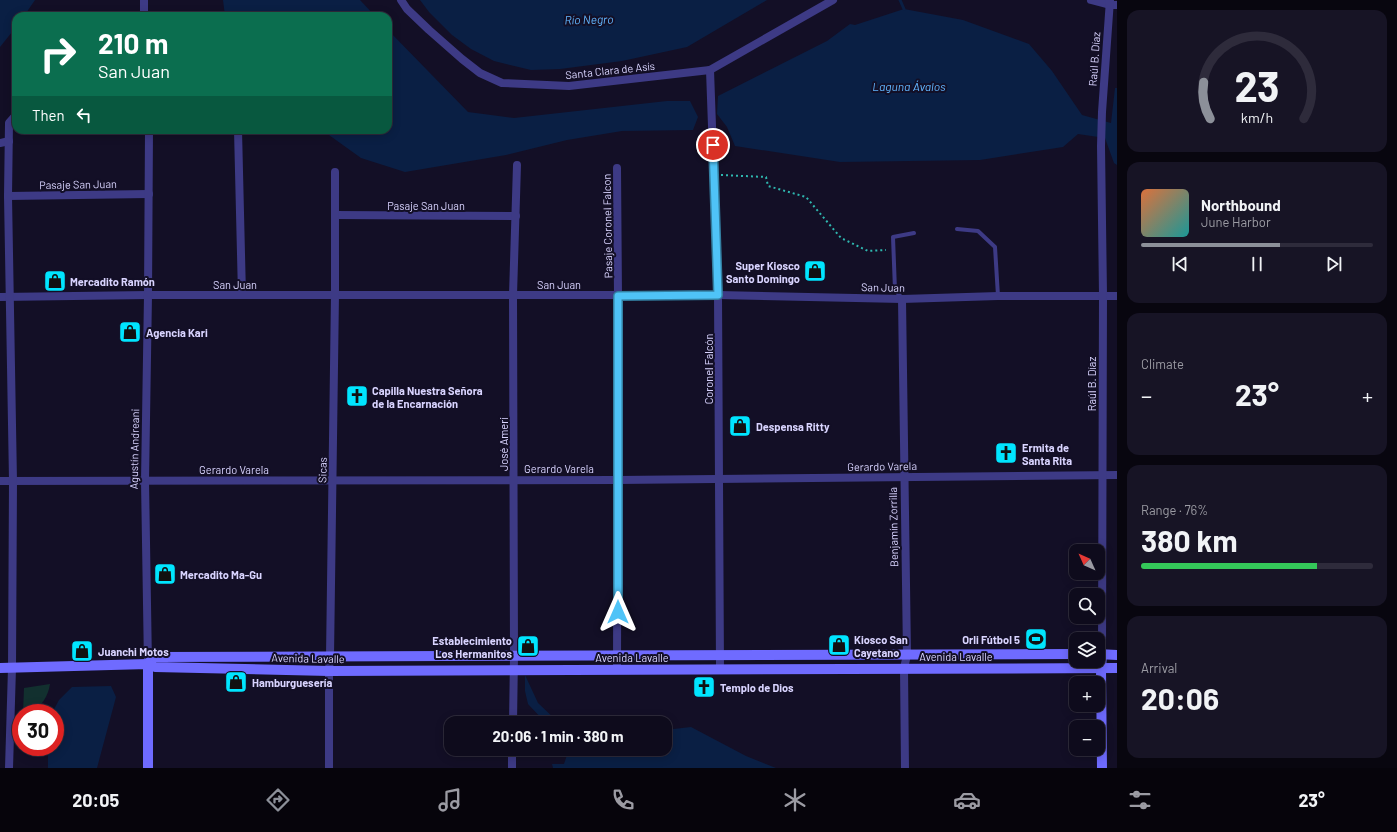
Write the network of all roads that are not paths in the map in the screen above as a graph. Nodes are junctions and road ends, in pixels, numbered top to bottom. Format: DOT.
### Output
graph roads {
  1 [pos="144,0"];
  2 [pos="401,0"];
  3 [pos="833,0"];
  4 [pos="1091,0"];
  5 [pos="1112,4"];
  6 [pos="144,12"];
  7 [pos="710,70"];
  8 [pos="12,120"];
  9 [pos="149,134"];
  10 [pos="238,134"];
  11 [pos="9,141"];
  12 [pos="0,143"];
  13 [pos="517,165"];
  14 [pos="617,168"];
  15 [pos="335,172"];
  16 [pos="149,194"];
  17 [pos="8,196"];
  18 [pos="335,215"];
  19 [pos="516,216"];
  20 [pos="957,230"];
  21 [pos="914,232"];
  22 [pos="335,294"];
  23 [pos="148,295"];
  24 [pos="242,295"];
  25 [pos="513,295"];
  26 [pos="718,295"];
  27 [pos="1104,295"];
  28 [pos="618,296"];
  29 [pos="998,296"];
  30 [pos="1117,296"];
  31 [pos="0,297"];
  32 [pos="10,297"];
  33 [pos="902,299"];
  34 [pos="1102,475"];
  35 [pos="1117,475"];
  36 [pos="904,477"];
  37 [pos="514,479"];
  38 [pos="720,479"];
  39 [pos="332,480"];
  40 [pos="618,480"];
  41 [pos="0,481"];
  42 [pos="13,481"];
  43 [pos="145,481"];
  44 [pos="1100,632"];
  45 [pos="1069,654"];
  46 [pos="1105,654"];
  47 [pos="720,655"];
  48 [pos="906,655"];
  49 [pos="1117,655"];
  50 [pos="514,656"];
  51 [pos="618,656"];
  52 [pos="330,657"];
  53 [pos="148,664"];
  54 [pos="0,668"];
  55 [pos="12,668"];
  56 [pos="720,668"];
  57 [pos="904,668"];
  58 [pos="1069,668"];
  59 [pos="1101,668"];
  60 [pos="1105,668"];
  61 [pos="1117,668"];
  62 [pos="617,669"];
  63 [pos="328,671"];
  64 [pos="514,671"];
  65 [pos="513,716"];
  66 [pos="512,756"];
  67 [pos="9,768"];
  68 [pos="148,768"];
  69 [pos="329,768"];
  70 [pos="512,768"];
  71 [pos="905,768"];
  72 [pos="1102,768"];
  1 -- 6 [label="street"];
  2 -- 7 [label="street, Santa Clara de Asís"];
  3 -- 7 [label="street, Santa Clara de Asís"];
  4 -- 5 [label="street"];
  5 -- 27 [label="street, Raúl B. Díaz"];
  7 -- 26 [label="street, Coronel Falcón"];
  8 -- 11 [label="street"];
  9 -- 16 [label="street, Agustín Andreani"];
  10 -- 24 [label="street"];
  11 -- 12 [label="street"];
  11 -- 17 [label="street"];
  13 -- 19 [label="street, José Ameri"];
  14 -- 28 [label="street, Pasaje Coronel Falcon"];
  15 -- 18 [label="street, Sicas"];
  16 -- 17 [label="street, Pasaje San Juan"];
  16 -- 23 [label="street, Agustín Andreani"];
  17 -- 32 [label="street"];
  18 -- 19 [label="street, Pasaje San Juan"];
  18 -- 22 [label="street, Sicas"];
  19 -- 25 [label="street, José Ameri"];
  20 -- 29 [label="lane"];
  21 -- 33 [label="lane, Benjamín Zorrilla"];
  22 -- 24 [label="street, San Juan"];
  22 -- 25 [label="street, San Juan"];
  22 -- 39 [label="street, Sicas"];
  23 -- 24 [label="street, San Juan"];
  23 -- 32 [label="street, San Juan"];
  23 -- 43 [label="street, Agustín Andreani"];
  25 -- 28 [label="street, San Juan"];
  25 -- 37 [label="street, José Ameri"];
  26 -- 28 [label="street, San Juan"];
  26 -- 33 [label="street, San Juan"];
  26 -- 38 [label="street, Coronel Falcón"];
  27 -- 29 [label="street, San Juan"];
  27 -- 30 [label="street, San Juan"];
  27 -- 34 [label="street, Raúl B. Díaz"];
  28 -- 40 [label="street, Pasaje Coronel Falcon"];
  29 -- 33 [label="street, San Juan"];
  31 -- 32 [label="street, San Juan"];
  32 -- 42 [label="street"];
  33 -- 36 [label="street, Benjamín Zorrilla"];
  34 -- 35 [label="street, Gerardo Varela"];
  34 -- 36 [label="street, Gerardo Varela"];
  34 -- 44 [label="street, Raúl B. Díaz"];
  36 -- 38 [label="street, Gerardo Varela"];
  36 -- 48 [label="street, Benjamín Zorrilla"];
  37 -- 39 [label="street, Gerardo Varela"];
  37 -- 40 [label="street, Gerardo Varela"];
  37 -- 50 [label="street, José Ameri"];
  38 -- 40 [label="street, Gerardo Varela"];
  38 -- 47 [label="street, Coronel Falcón"];
  39 -- 43 [label="street, Gerardo Varela"];
  39 -- 52 [label="street, Sicas"];
  40 -- 51 [label="street, Pasaje Coronel Falcon"];
  41 -- 42 [label="street, Gerardo Varela"];
  42 -- 43 [label="street, Gerardo Varela"];
  42 -- 55 [label="street"];
  43 -- 53 [label="street, Agustín Andreani"];
  45 -- 48 [label="main road, Avenida Lavalle"];
  46 -- 49 [label="main road"];
  47 -- 48 [label="main road, Avenida Lavalle"];
  47 -- 51 [label="main road, Avenida Lavalle"];
  47 -- 56 [label="street, Coronel Falcón"];
  48 -- 57 [label="street, Benjamín Zorrilla"];
  50 -- 51 [label="main road, Avenida Lavalle"];
  50 -- 52 [label="main road, Avenida Lavalle"];
  50 -- 64 [label="street, José Ameri"];
  51 -- 62 [label="street, Pasaje Coronel Falcon"];
  52 -- 53 [label="main road, Avenida Lavalle"];
  52 -- 63 [label="street, Sicas"];
  53 -- 55 [label="main road, Avenida Lavalle"];
  53 -- 63 [label="main road, Avenida Lavalle"];
  53 -- 68 [label="main road, Agustín Andreani"];
  54 -- 55 [label="main road, Avenida Lavalle"];
  55 -- 67 [label="street"];
  56 -- 57 [label="main road, Avenida Lavalle"];
  56 -- 62 [label="main road, Avenida Lavalle"];
  57 -- 58 [label="main road, Avenida Lavalle"];
  57 -- 71 [label="street, Benjamín Zorrilla"];
  59 -- 72 [label="main road, Raúl B. Díaz"];
  60 -- 61 [label="main road, Avenida Lavalle"];
  62 -- 64 [label="main road, Avenida Lavalle"];
  63 -- 64 [label="main road, Avenida Lavalle"];
  63 -- 69 [label="street, Sicas"];
  64 -- 65 [label="street, José Ameri"];
  66 -- 70 [label="street"];
}
